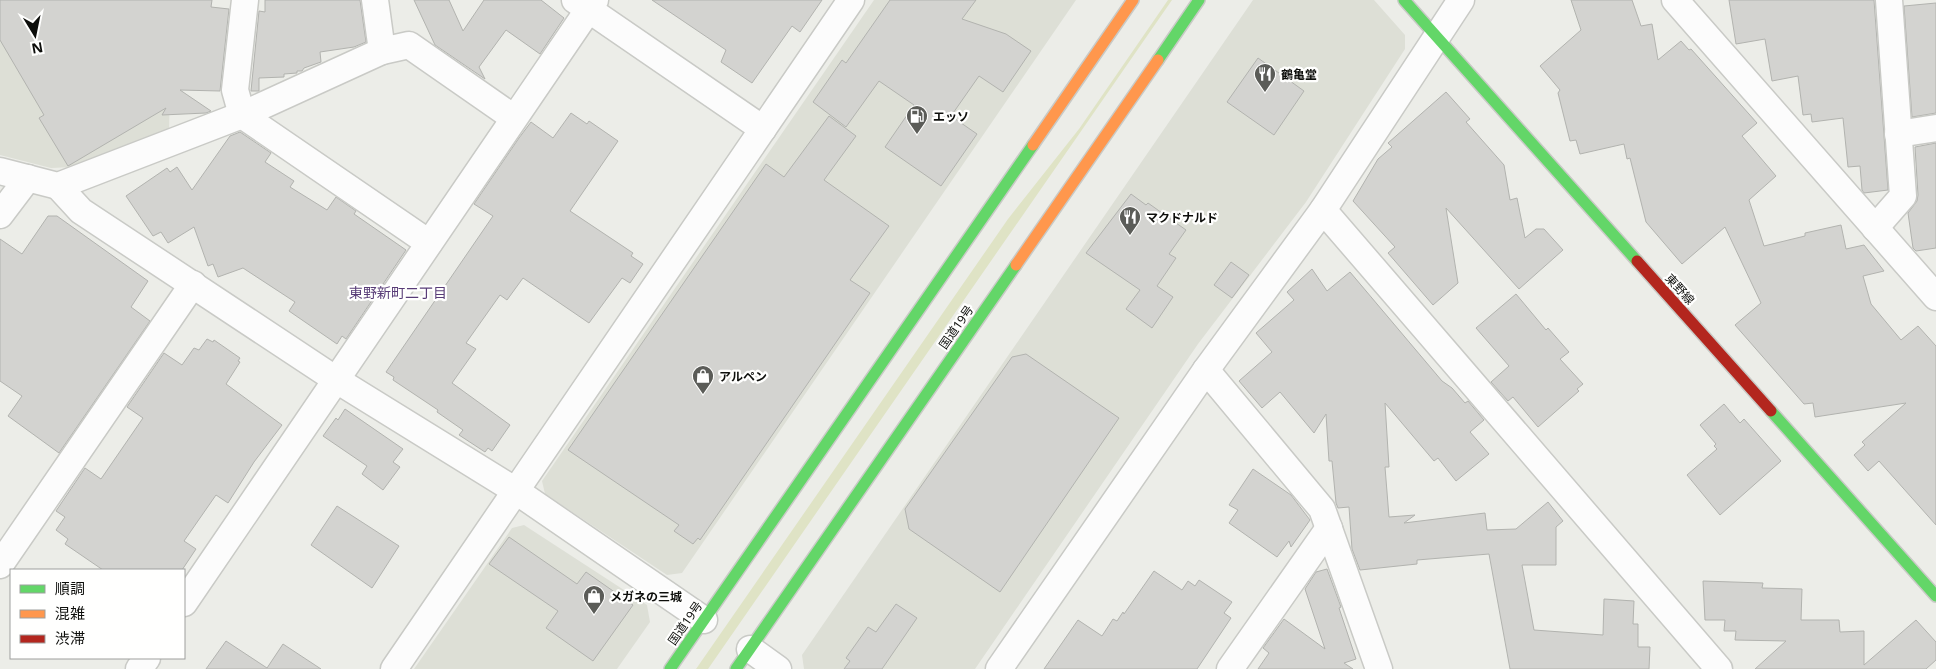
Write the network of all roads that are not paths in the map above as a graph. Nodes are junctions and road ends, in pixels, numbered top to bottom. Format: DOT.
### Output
graph roads {
  1 [pos="246,0"];
  2 [pos="375,0"];
  3 [pos="851,0"];
  4 [pos="1133,0"];
  5 [pos="1199,0"];
  6 [pos="1404,0"];
  7 [pos="1461,0"];
  8 [pos="1889,0"];
  9 [pos="586,3"];
  10 [pos="1682,3"];
  11 [pos="1436,37"];
  12 [pos="382,50"];
  13 [pos="242,115"];
  14 [pos="514,118"];
  15 [pos="1936,128"];
  16 [pos="763,129"];
  17 [pos="1898,134"];
  18 [pos="0,172"];
  19 [pos="28,178"];
  20 [pos="58,186"];
  21 [pos="1323,210"];
  22 [pos="0,215"];
  23 [pos="1875,228"];
  24 [pos="428,243"];
  25 [pos="193,284"];
  26 [pos="1936,297"];
  27 [pos="1206,370"];
  28 [pos="335,379"];
  29 [pos="516,491"];
  30 [pos="1328,528"];
  31 [pos="0,565"];
  32 [pos="1936,596"];
  33 [pos="185,602"];
  34 [pos="704,620"];
  35 [pos="743,659"];
  36 [pos="394,669"];
  37 [pos="670,669"];
  38 [pos="778,669"];
  39 [pos="999,669"];
  40 [pos="1230,669"];
  41 [pos="1379,669"];
  42 [pos="1719,669"];
  1 -- 13 [label="street"];
  2 -- 12 [label="street"];
  3 -- 16 [label="street"];
  4 -- 34 [label="main road, 国道19号"];
  5 -- 35 [label="main road, 国道19号"];
  6 -- 11 [label="main road, 東野線"];
  7 -- 11 [label="street"];
  8 -- 17 [label="street"];
  9 -- 14 [label="street"];
  9 -- 16 [label="street"];
  10 -- 23 [label="street"];
  11 -- 21 [label="street"];
  11 -- 32 [label="main road, 東野線"];
  12 -- 13 [label="street"];
  12 -- 14 [label="street"];
  13 -- 20 [label="street"];
  13 -- 24 [label="street"];
  14 -- 24 [label="street"];
  15 -- 17 [label="street"];
  16 -- 29 [label="street"];
  17 -- 23 [label="street"];
  18 -- 19 [label="street"];
  19 -- 20 [label="street"];
  19 -- 22 [label="street"];
  20 -- 25 [label="street"];
  21 -- 27 [label="street"];
  21 -- 42 [label="street"];
  23 -- 26 [label="street"];
  24 -- 28 [label="street"];
  25 -- 28 [label="street"];
  25 -- 31 [label="street"];
  27 -- 30 [label="street"];
  27 -- 39 [label="street"];
  28 -- 29 [label="street"];
  28 -- 33 [label="street"];
  29 -- 34 [label="street"];
  29 -- 36 [label="street"];
  30 -- 40 [label="street"];
  30 -- 41 [label="street"];
  34 -- 37 [label="main road, 国道19号"];
  35 -- 38 [label="street"];
}
